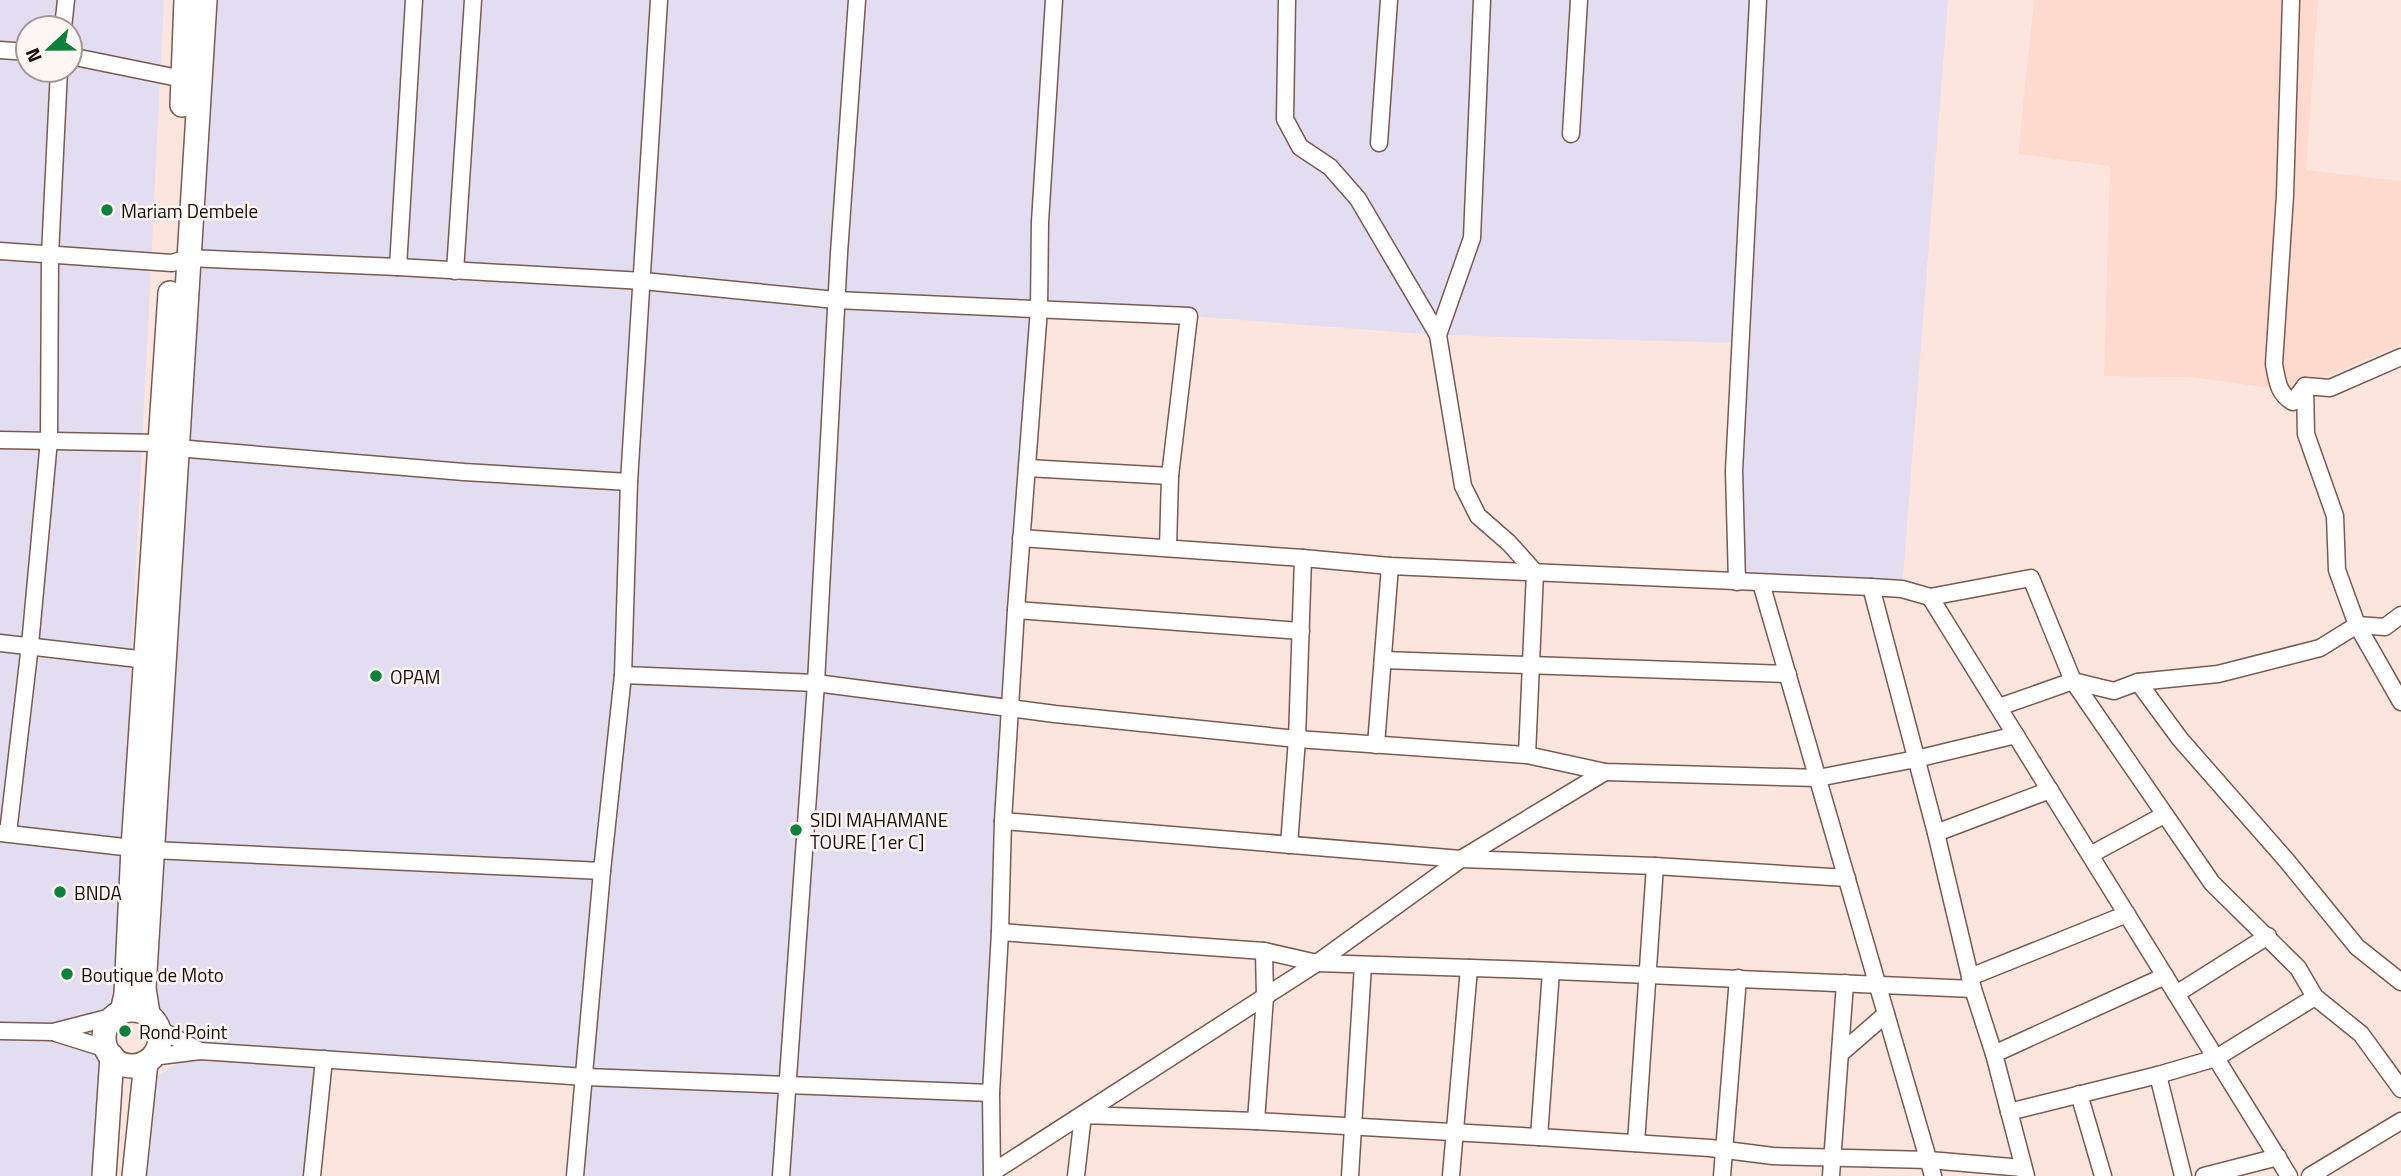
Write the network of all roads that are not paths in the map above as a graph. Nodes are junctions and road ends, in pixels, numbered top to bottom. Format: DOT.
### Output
graph roads {
  1 [pos="186,0"];
  2 [pos="205,0"];
  3 [pos="414,0"];
  4 [pos="473,0"];
  5 [pos="659,0"];
  6 [pos="857,0"];
  7 [pos="1055,0"];
  8 [pos="1287,0"];
  9 [pos="1389,0"];
  10 [pos="1482,0"];
  11 [pos="1579,0"];
  12 [pos="1758,0"];
  13 [pos="2291,0"];
  14 [pos="84,59"];
  15 [pos="183,79"];
  16 [pos="58,84"];
  17 [pos="1571,134"];
  18 [pos="1379,144"];
  19 [pos="0,251"];
  20 [pos="50,254"];
  21 [pos="180,260"];
  22 [pos="398,267"];
  23 [pos="455,271"];
  24 [pos="643,281"];
  25 [pos="836,300"];
  26 [pos="1039,309"];
  27 [pos="1438,335"];
  28 [pos="2401,357"];
  29 [pos="2305,386"];
  30 [pos="0,440"];
  31 [pos="49,440"];
  32 [pos="168,445"];
  33 [pos="1027,468"];
  34 [pos="1170,476"];
  35 [pos="629,482"];
  36 [pos="1021,538"];
  37 [pos="1168,548"];
  38 [pos="1303,558"];
  39 [pos="1390,566"];
  40 [pos="1535,572"];
  41 [pos="1737,582"];
  42 [pos="1761,583"];
  43 [pos="1871,587"];
  44 [pos="1930,597"];
  45 [pos="1016,610"];
  46 [pos="2401,615"];
  47 [pos="2357,625"];
  48 [pos="1301,631"];
  49 [pos="0,643"];
  50 [pos="30,645"];
  51 [pos="147,660"];
  52 [pos="1383,660"];
  53 [pos="1531,664"];
  54 [pos="1788,674"];
  55 [pos="623,675"];
  56 [pos="2073,681"];
  57 [pos="2138,682"];
  58 [pos="816,683"];
  59 [pos="2401,702"];
  60 [pos="1999,707"];
  61 [pos="1010,709"];
  62 [pos="2016,735"];
  63 [pos="1297,739"];
  64 [pos="1376,745"];
  65 [pos="1527,755"];
  66 [pos="1916,759"];
  67 [pos="1605,772"];
  68 [pos="1818,778"];
  69 [pos="2050,790"];
  70 [pos="2164,815"];
  71 [pos="1003,821"];
  72 [pos="4,833"];
  73 [pos="1936,833"];
  74 [pos="1289,845"];
  75 [pos="142,849"];
  76 [pos="2090,855"];
  77 [pos="1461,859"];
  78 [pos="1655,866"];
  79 [pos="602,872"];
  80 [pos="1847,878"];
  81 [pos="2127,914"];
  82 [pos="1000,932"];
  83 [pos="2268,936"];
  84 [pos="1264,951"];
  85 [pos="1317,963"];
  86 [pos="1363,965"];
  87 [pos="1469,968"];
  88 [pos="1551,971"];
  89 [pos="1647,976"];
  90 [pos="2165,976"];
  91 [pos="1738,978"];
  92 [pos="2401,982"];
  93 [pos="1845,983"];
  94 [pos="1972,983"];
  95 [pos="1878,984"];
  96 [pos="2176,994"];
  97 [pos="1265,997"];
  98 [pos="2315,997"];
  99 [pos="118,1014"];
  100 [pos="1886,1014"];
  101 [pos="153,1022"];
  102 [pos="0,1031"];
  103 [pos="53,1032"];
  104 [pos="200,1051"];
  105 [pos="109,1053"];
  106 [pos="1840,1054"];
  107 [pos="1994,1054"];
  108 [pos="2216,1058"];
  109 [pos="149,1059"];
  110 [pos="324,1059"];
  111 [pos="2158,1075"];
  112 [pos="586,1077"];
  113 [pos="787,1086"];
  114 [pos="2401,1089"];
  115 [pos="990,1093"];
  116 [pos="2079,1094"];
  117 [pos="2009,1111"];
  118 [pos="1083,1115"];
  119 [pos="1256,1121"];
  120 [pos="2401,1121"];
  121 [pos="1354,1127"];
  122 [pos="1454,1133"];
  123 [pos="1539,1137"];
  124 [pos="1636,1143"];
  125 [pos="1723,1151"];
  126 [pos="1832,1156"];
  127 [pos="2278,1157"];
  128 [pos="1931,1168"];
  129 [pos="2024,1172"];
  130 [pos="993,1174"];
  131 [pos="104,1176"];
  132 [pos="134,1176"];
  133 [pos="312,1176"];
  134 [pos="575,1176"];
  135 [pos="781,1176"];
  136 [pos="1076,1176"];
  137 [pos="1350,1176"];
  138 [pos="1451,1176"];
  139 [pos="1722,1176"];
  140 [pos="1831,1176"];
  141 [pos="2103,1176"];
  142 [pos="2183,1176"];
  143 [pos="2204,1176"];
  144 [pos="2289,1176"];
  145 [pos="2310,1176"];
  1 -- 15 [label="highway"];
  2 -- 21 [label="highway"];
  3 -- 22 [label="street"];
  4 -- 23 [label="street"];
  5 -- 24 [label="street"];
  6 -- 25 [label="street"];
  7 -- 26 [label="street"];
  8 -- 27 [label="street"];
  9 -- 18 [label="street"];
  10 -- 27 [label="street"];
  11 -- 17 [label="street"];
  12 -- 41 [label="street"];
  13 -- 29 [label="street"];
  14 -- 15 [label="street"];
  15 -- 21 [label="highway"];
  16 -- 20 [label="street"];
  19 -- 20 [label="street"];
  20 -- 21 [label="street"];
  20 -- 31 [label="street"];
  21 -- 22 [label="street"];
  21 -- 32 [label="highway"];
  22 -- 23 [label="street"];
  23 -- 24 [label="street"];
  24 -- 25 [label="street"];
  24 -- 35 [label="street"];
  25 -- 26 [label="street"];
  25 -- 58 [label="street"];
  26 -- 33 [label="street"];
  26 -- 34 [label="street"];
  27 -- 40 [label="street"];
  28 -- 29 [label="street"];
  29 -- 47 [label="street"];
  30 -- 31 [label="street"];
  31 -- 32 [label="street"];
  31 -- 50 [label="street"];
  32 -- 35 [label="street"];
  32 -- 51 [label="highway"];
  32 -- 75 [label="highway"];
  33 -- 34 [label="street"];
  33 -- 36 [label="street"];
  34 -- 37 [label="street"];
  35 -- 55 [label="street"];
  36 -- 37 [label="street"];
  36 -- 45 [label="street"];
  37 -- 38 [label="street"];
  38 -- 39 [label="street"];
  38 -- 48 [label="street"];
  39 -- 40 [label="street"];
  39 -- 52 [label="street"];
  40 -- 41 [label="street"];
  40 -- 53 [label="street"];
  41 -- 42 [label="street"];
  42 -- 43 [label="street"];
  42 -- 54 [label="street"];
  43 -- 44 [label="street"];
  43 -- 66 [label="street"];
  44 -- 56 [label="street"];
  44 -- 60 [label="street"];
  45 -- 48 [label="street"];
  45 -- 61 [label="street"];
  46 -- 47 [label="street"];
  47 -- 57 [label="street"];
  47 -- 59 [label="street"];
  48 -- 63 [label="street"];
  49 -- 50 [label="street"];
  50 -- 51 [label="street"];
  50 -- 72 [label="street"];
  51 -- 75 [label="highway"];
  52 -- 53 [label="street"];
  52 -- 64 [label="street"];
  53 -- 54 [label="street"];
  53 -- 65 [label="street"];
  54 -- 68 [label="street"];
  55 -- 58 [label="street"];
  55 -- 79 [label="street"];
  56 -- 57 [label="street"];
  56 -- 60 [label="street"];
  56 -- 70 [label="street"];
  57 -- 92 [label="street"];
  58 -- 61 [label="street"];
  58 -- 113 [label="street"];
  60 -- 62 [label="street"];
  61 -- 63 [label="street"];
  61 -- 71 [label="street"];
  62 -- 66 [label="street"];
  62 -- 69 [label="street"];
  63 -- 64 [label="street"];
  63 -- 74 [label="street"];
  64 -- 65 [label="street"];
  65 -- 67 [label="street"];
  66 -- 68 [label="street"];
  66 -- 73 [label="street"];
  67 -- 68 [label="street"];
  67 -- 77 [label="street"];
  68 -- 80 [label="street"];
  69 -- 73 [label="street"];
  69 -- 76 [label="street"];
  70 -- 76 [label="street"];
  70 -- 83 [label="street"];
  71 -- 74 [label="street"];
  71 -- 82 [label="street"];
  72 -- 75 [label="street"];
  73 -- 94 [label="street"];
  74 -- 77 [label="street"];
  75 -- 79 [label="street"];
  75 -- 99 [label="highway"];
  75 -- 101 [label="highway"];
  76 -- 81 [label="street"];
  77 -- 78 [label="street"];
  77 -- 85 [label="street"];
  78 -- 80 [label="street"];
  78 -- 89 [label="street"];
  79 -- 112 [label="street"];
  80 -- 95 [label="street"];
  81 -- 90 [label="street"];
  81 -- 94 [label="street"];
  82 -- 84 [label="street"];
  82 -- 115 [label="street"];
  83 -- 96 [label="street"];
  83 -- 98 [label="street"];
  84 -- 85 [label="street"];
  84 -- 97 [label="street"];
  85 -- 86 [label="street"];
  85 -- 97 [label="street"];
  86 -- 87 [label="street"];
  86 -- 121 [label="street"];
  87 -- 88 [label="street"];
  87 -- 122 [label="street"];
  88 -- 89 [label="street"];
  88 -- 123 [label="street"];
  89 -- 91 [label="street"];
  89 -- 124 [label="street"];
  90 -- 96 [label="street"];
  90 -- 107 [label="street"];
  91 -- 93 [label="street"];
  91 -- 125 [label="street"];
  93 -- 95 [label="street"];
  93 -- 106 [label="street"];
  94 -- 95 [label="street"];
  94 -- 107 [label="street"];
  95 -- 100 [label="street"];
  96 -- 108 [label="street"];
  97 -- 118 [label="street"];
  97 -- 119 [label="street"];
  98 -- 108 [label="street"];
  98 -- 114 [label="street"];
  99 -- 101 [label="highway"];
  99 -- 103 [label="street"];
  99 -- 105 [label="highway"];
  100 -- 106 [label="street"];
  100 -- 128 [label="street"];
  101 -- 104 [label="street"];
  101 -- 109 [label="highway"];
  102 -- 103 [label="street"];
  103 -- 105 [label="street"];
  104 -- 109 [label="street"];
  104 -- 110 [label="street"];
  105 -- 109 [label="highway"];
  105 -- 131 [label="highway"];
  106 -- 126 [label="street"];
  107 -- 117 [label="street"];
  108 -- 111 [label="street"];
  108 -- 127 [label="street"];
  109 -- 132 [label="highway"];
  110 -- 112 [label="street"];
  110 -- 133 [label="street"];
  111 -- 116 [label="street"];
  111 -- 142 [label="street"];
  112 -- 113 [label="street"];
  112 -- 134 [label="street"];
  113 -- 115 [label="street"];
  113 -- 135 [label="street"];
  115 -- 130 [label="street"];
  116 -- 117 [label="street"];
  116 -- 141 [label="street"];
  117 -- 129 [label="street"];
  118 -- 119 [label="street"];
  118 -- 130 [label="street"];
  118 -- 136 [label="street"];
  119 -- 121 [label="street"];
  120 -- 145 [label="street"];
  121 -- 122 [label="street"];
  121 -- 137 [label="street"];
  122 -- 123 [label="street"];
  122 -- 138 [label="street"];
  123 -- 124 [label="street"];
  124 -- 125 [label="street"];
  125 -- 126 [label="street"];
  125 -- 139 [label="street"];
  126 -- 128 [label="street"];
  126 -- 140 [label="street"];
  127 -- 143 [label="street"];
  127 -- 144 [label="street"];
  128 -- 129 [label="street"];
}
